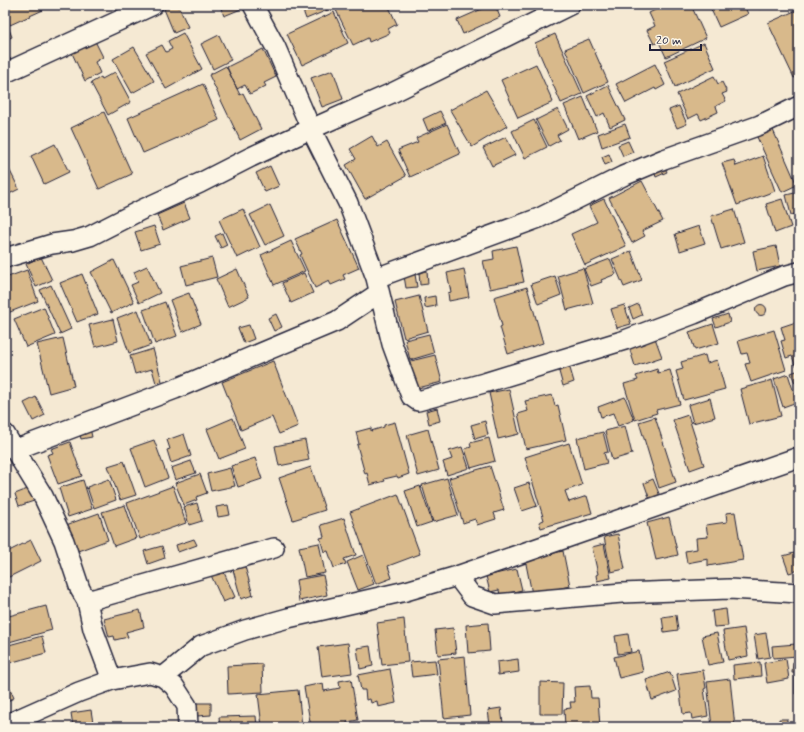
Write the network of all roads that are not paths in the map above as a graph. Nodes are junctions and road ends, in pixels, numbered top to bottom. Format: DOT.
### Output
graph roads {
  1 [pos="153,5"];
  2 [pos="254,5"];
  3 [pos="570,5"];
  4 [pos="5,73"];
  5 [pos="799,106"];
  6 [pos="310,129"];
  7 [pos="5,258"];
  8 [pos="799,272"];
  9 [pos="378,285"];
  10 [pos="9,442"];
  11 [pos="799,457"];
  12 [pos="274,548"];
  13 [pos="457,576"];
  14 [pos="799,593"];
  15 [pos="87,601"];
  16 [pos="162,677"];
  17 [pos="112,680"];
  18 [pos="5,725"];
  19 [pos="188,727"];
  1 -- 4 [label="street"];
  2 -- 6 [label="street"];
  3 -- 6 [label="street"];
  5 -- 9 [label="street"];
  6 -- 7 [label="street"];
  6 -- 9 [label="street"];
  8 -- 9 [label="street"];
  9 -- 10 [label="street"];
  10 -- 15 [label="street"];
  11 -- 13 [label="street"];
  12 -- 15 [label="street"];
  13 -- 14 [label="street"];
  13 -- 16 [label="street"];
  15 -- 17 [label="street"];
  16 -- 17 [label="street"];
  16 -- 19 [label="street"];
  17 -- 18 [label="street"];
}
